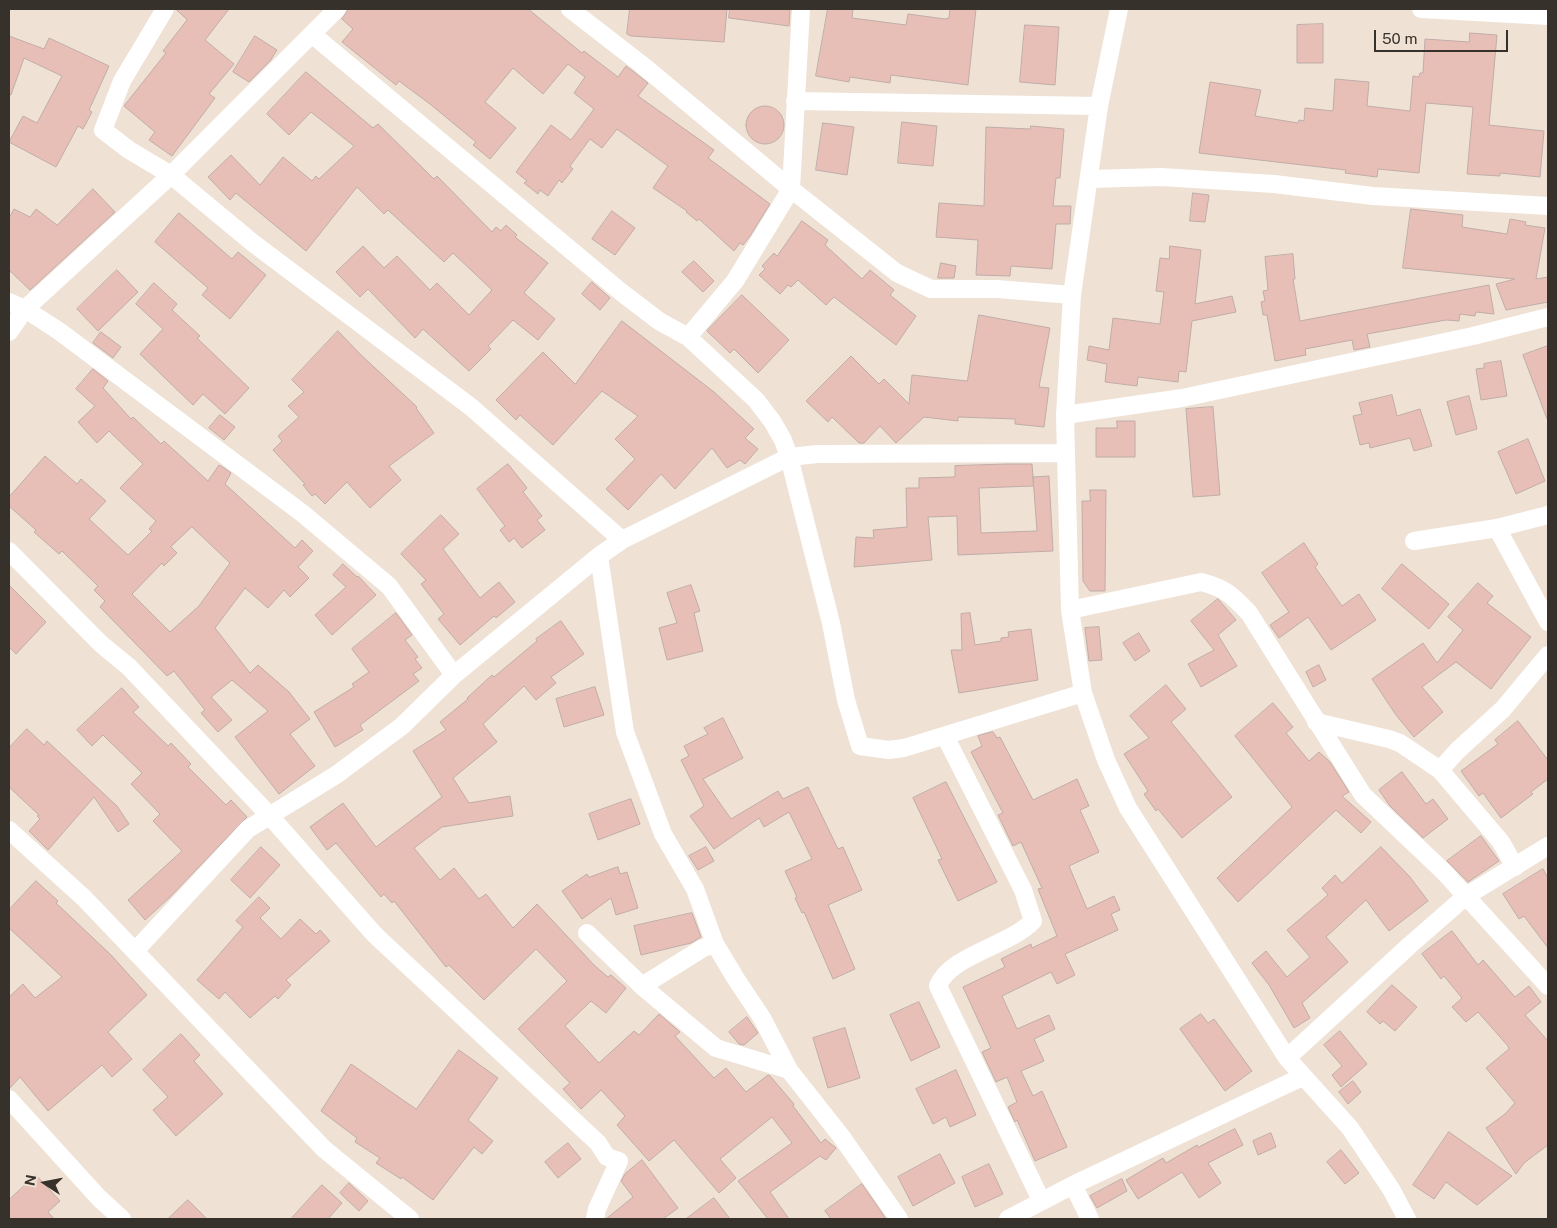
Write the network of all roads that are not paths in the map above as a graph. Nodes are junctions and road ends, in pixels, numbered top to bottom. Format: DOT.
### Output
graph roads {
  1 [pos="165,9"];
  2 [pos="337,9"];
  3 [pos="570,9"];
  4 [pos="801,9"];
  5 [pos="1119,9"];
  6 [pos="1421,9"];
  7 [pos="1530,12"];
  8 [pos="1548,16"];
  9 [pos="313,35"];
  10 [pos="795,101"];
  11 [pos="1100,106"];
  12 [pos="172,175"];
  13 [pos="1090,179"];
  14 [pos="791,189"];
  15 [pos="1548,206"];
  16 [pos="1072,295"];
  17 [pos="9,302"];
  18 [pos="25,309"];
  19 [pos="1548,317"];
  20 [pos="9,332"];
  21 [pos="688,337"];
  22 [pos="1065,415"];
  23 [pos="1066,453"];
  24 [pos="789,457"];
  25 [pos="1548,515"];
  26 [pos="1497,528"];
  27 [pos="622,540"];
  28 [pos="1414,541"];
  29 [pos="9,552"];
  30 [pos="599,556"];
  31 [pos="1070,610"];
  32 [pos="1548,622"];
  33 [pos="1548,655"];
  34 [pos="454,675"];
  35 [pos="1083,693"];
  36 [pos="1316,722"];
  37 [pos="945,736"];
  38 [pos="1440,770"];
  39 [pos="269,815"];
  40 [pos="9,830"];
  41 [pos="1548,846"];
  42 [pos="1515,867"];
  43 [pos="1466,896"];
  44 [pos="587,933"];
  45 [pos="716,944"];
  46 [pos="135,951"];
  47 [pos="642,986"];
  48 [pos="1548,986"];
  49 [pos="1287,1058"];
  50 [pos="789,1070"];
  51 [pos="1302,1076"];
  52 [pos="9,1099"];
  53 [pos="1073,1185"];
  54 [pos="1041,1200"];
  55 [pos="122,1219"];
  56 [pos="410,1219"];
  57 [pos="594,1219"];
  58 [pos="899,1219"];
  59 [pos="1008,1219"];
  60 [pos="1090,1219"];
  61 [pos="1407,1219"];
  1 -- 12 [label="street"];
  2 -- 9 [label="street"];
  3 -- 14 [label="street"];
  4 -- 10 [label="street"];
  5 -- 11 [label="street"];
  6 -- 7 [label="street"];
  7 -- 8 [label="street"];
  9 -- 12 [label="street"];
  9 -- 21 [label="street"];
  10 -- 11 [label="street"];
  10 -- 14 [label="street"];
  11 -- 13 [label="street"];
  12 -- 18 [label="street"];
  12 -- 27 [label="street"];
  13 -- 15 [label="street"];
  13 -- 16 [label="street"];
  14 -- 16 [label="street"];
  14 -- 21 [label="street"];
  16 -- 22 [label="street"];
  17 -- 18 [label="street"];
  18 -- 20 [label="street"];
  18 -- 34 [label="street"];
  19 -- 22 [label="street"];
  21 -- 24 [label="street"];
  22 -- 23 [label="street"];
  23 -- 24 [label="street"];
  23 -- 31 [label="street"];
  24 -- 27 [label="street"];
  24 -- 37 [label="street"];
  25 -- 26 [label="street"];
  26 -- 28 [label="street"];
  26 -- 32 [label="street"];
  27 -- 30 [label="street"];
  29 -- 39 [label="street"];
  30 -- 34 [label="street"];
  30 -- 45 [label="street"];
  31 -- 35 [label="street"];
  31 -- 36 [label="street"];
  33 -- 38 [label="street"];
  34 -- 39 [label="street"];
  35 -- 37 [label="street"];
  35 -- 49 [label="street"];
  36 -- 38 [label="street"];
  36 -- 43 [label="street"];
  37 -- 54 [label="street"];
  38 -- 42 [label="street"];
  39 -- 46 [label="street"];
  39 -- 57 [label="street"];
  40 -- 46 [label="street"];
  41 -- 42 [label="street"];
  42 -- 43 [label="street"];
  43 -- 48 [label="street"];
  43 -- 49 [label="street"];
  44 -- 47 [label="street"];
  45 -- 47 [label="street"];
  45 -- 50 [label="street"];
  46 -- 56 [label="street"];
  47 -- 50 [label="street"];
  49 -- 51 [label="street"];
  50 -- 58 [label="street"];
  51 -- 53 [label="street"];
  51 -- 61 [label="street"];
  52 -- 55 [label="street"];
  53 -- 54 [label="street"];
  53 -- 60 [label="street"];
  54 -- 59 [label="street"];
}
